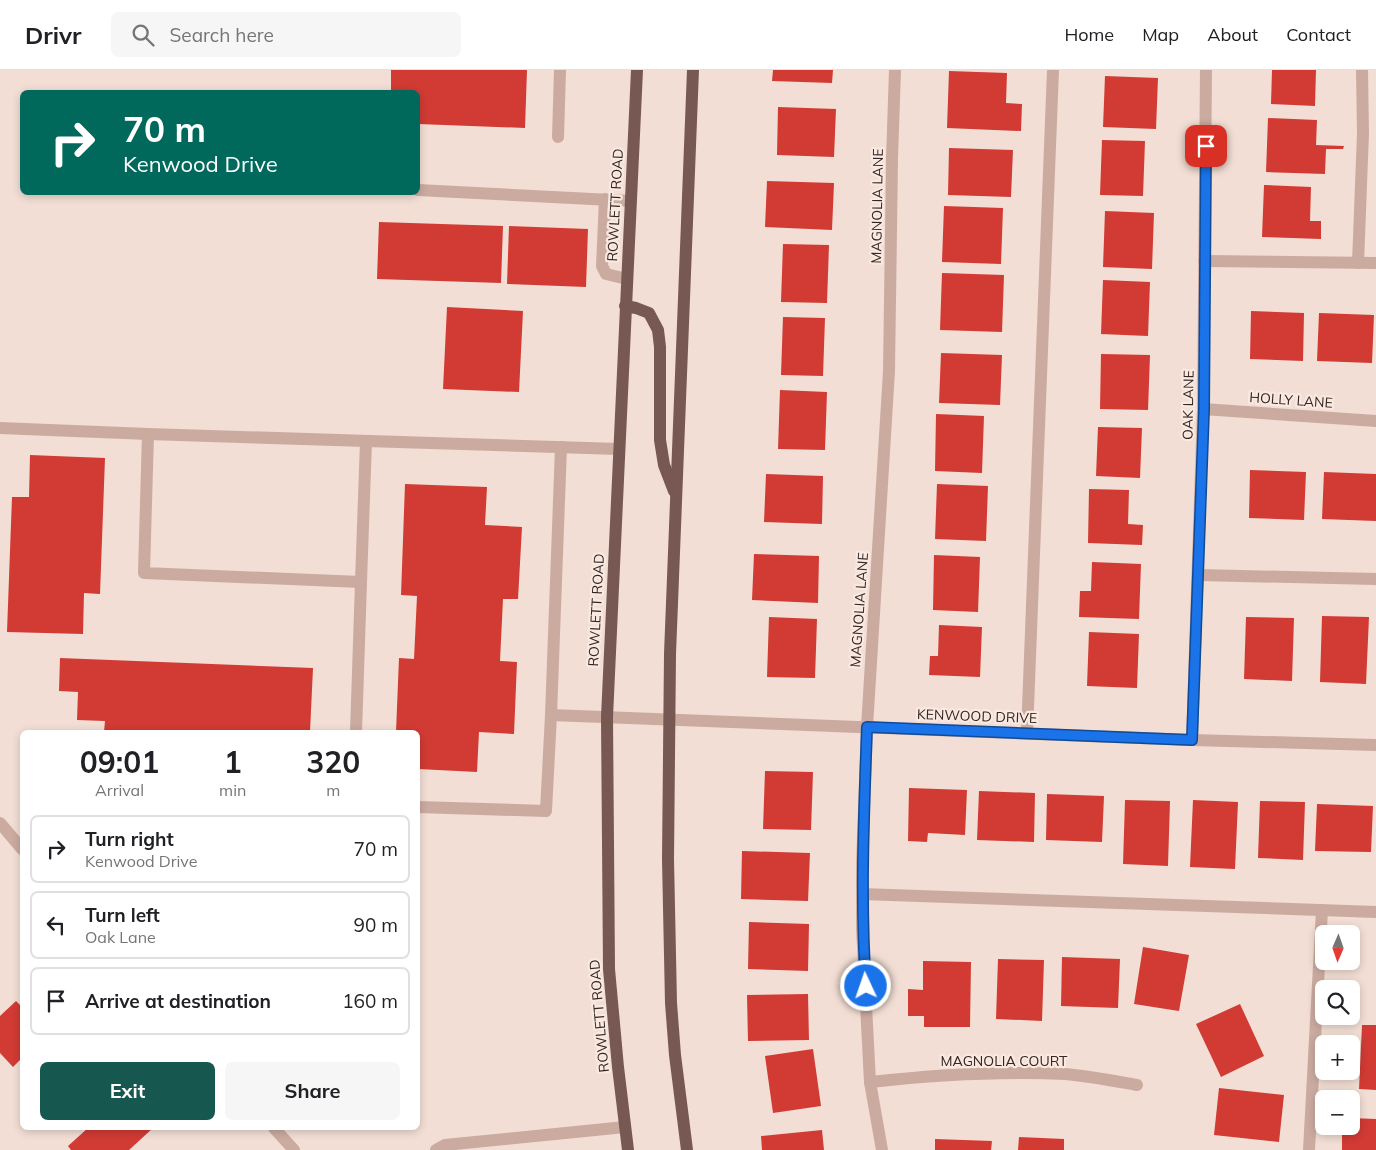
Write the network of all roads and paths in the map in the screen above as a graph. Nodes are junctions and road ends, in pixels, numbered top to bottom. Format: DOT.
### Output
graph roads {
  1 [pos="560,70"];
  2 [pos="637,70"];
  3 [pos="693,70"];
  4 [pos="896,70"];
  5 [pos="1053,70"];
  6 [pos="1206,70"];
  7 [pos="1362,70"];
  8 [pos="558,137"];
  9 [pos="420,190"];
  10 [pos="605,199"];
  11 [pos="630,200"];
  12 [pos="1204,261"];
  13 [pos="1358,263"];
  14 [pos="1376,264"];
  15 [pos="627,280"];
  16 [pos="625,306"];
  17 [pos="1204,409"];
  18 [pos="1376,421"];
  19 [pos="0,428"];
  20 [pos="148,434"];
  21 [pos="366,441"];
  22 [pos="561,447"];
  23 [pos="619,449"];
  24 [pos="676,496"];
  25 [pos="1198,575"];
  26 [pos="1376,579"];
  27 [pos="361,582"];
  28 [pos="551,715"];
  29 [pos="607,717"];
  30 [pos="669,720"];
  31 [pos="867,727"];
  32 [pos="356,730"];
  33 [pos="1027,733"];
  34 [pos="1192,740"];
  35 [pos="1376,745"];
  36 [pos="420,807"];
  37 [pos="0,822"];
  38 [pos="20,847"];
  39 [pos="862,894"];
  40 [pos="1322,910"];
  41 [pos="1376,912"];
  42 [pos="870,1082"];
  43 [pos="1137,1085"];
  44 [pos="626,1127"];
  45 [pos="276,1130"];
  46 [pos="294,1150"];
  47 [pos="436,1150"];
  48 [pos="628,1150"];
  49 [pos="687,1150"];
  50 [pos="882,1150"];
  51 [pos="1309,1150"];
  1 -- 8 [label="street"];
  2 -- 11 [label="main road, ROWLETT ROAD"];
  3 -- 24 [label="main road"];
  4 -- 31 [label="street, MAGNOLIA LANE"];
  5 -- 33 [label="street"];
  6 -- 12 [label="street, OAK LANE"];
  7 -- 13 [label="street"];
  9 -- 10 [label="street"];
  10 -- 11 [label="street"];
  10 -- 15 [label="street"];
  11 -- 15 [label="main road, ROWLETT ROAD"];
  12 -- 13 [label="street"];
  12 -- 17 [label="street, OAK LANE"];
  13 -- 14 [label="street"];
  15 -- 16 [label="main road, ROWLETT ROAD"];
  16 -- 23 [label="main road, ROWLETT ROAD"];
  16 -- 24 [label="main road"];
  17 -- 18 [label="street, HOLLY LANE"];
  17 -- 25 [label="street, OAK LANE"];
  19 -- 20 [label="street"];
  20 -- 21 [label="street"];
  20 -- 27 [label="street"];
  21 -- 22 [label="street"];
  21 -- 27 [label="street"];
  22 -- 23 [label="street"];
  22 -- 28 [label="street"];
  23 -- 29 [label="main road, ROWLETT ROAD"];
  24 -- 30 [label="main road"];
  25 -- 26 [label="street"];
  25 -- 34 [label="street, OAK LANE"];
  27 -- 32 [label="street"];
  28 -- 29 [label="street, KENWOOD DRIVE"];
  28 -- 36 [label="street"];
  29 -- 30 [label="street, KENWOOD DRIVE"];
  29 -- 44 [label="main road, ROWLETT ROAD"];
  30 -- 31 [label="street, KENWOOD DRIVE"];
  30 -- 49 [label="main road"];
  31 -- 33 [label="street, KENWOOD DRIVE"];
  31 -- 39 [label="street, MAGNOLIA LANE"];
  33 -- 34 [label="street, KENWOOD DRIVE"];
  34 -- 35 [label="street, KENWOOD DRIVE"];
  37 -- 38 [label="street"];
  39 -- 40 [label="street"];
  39 -- 42 [label="street, MAGNOLIA LANE"];
  40 -- 41 [label="street"];
  40 -- 51 [label="street"];
  42 -- 43 [label="street, MAGNOLIA COURT"];
  42 -- 50 [label="street, MAGNOLIA LANE"];
  44 -- 47 [label="street"];
  44 -- 48 [label="main road, ROWLETT ROAD"];
  45 -- 46 [label="street"];
}
